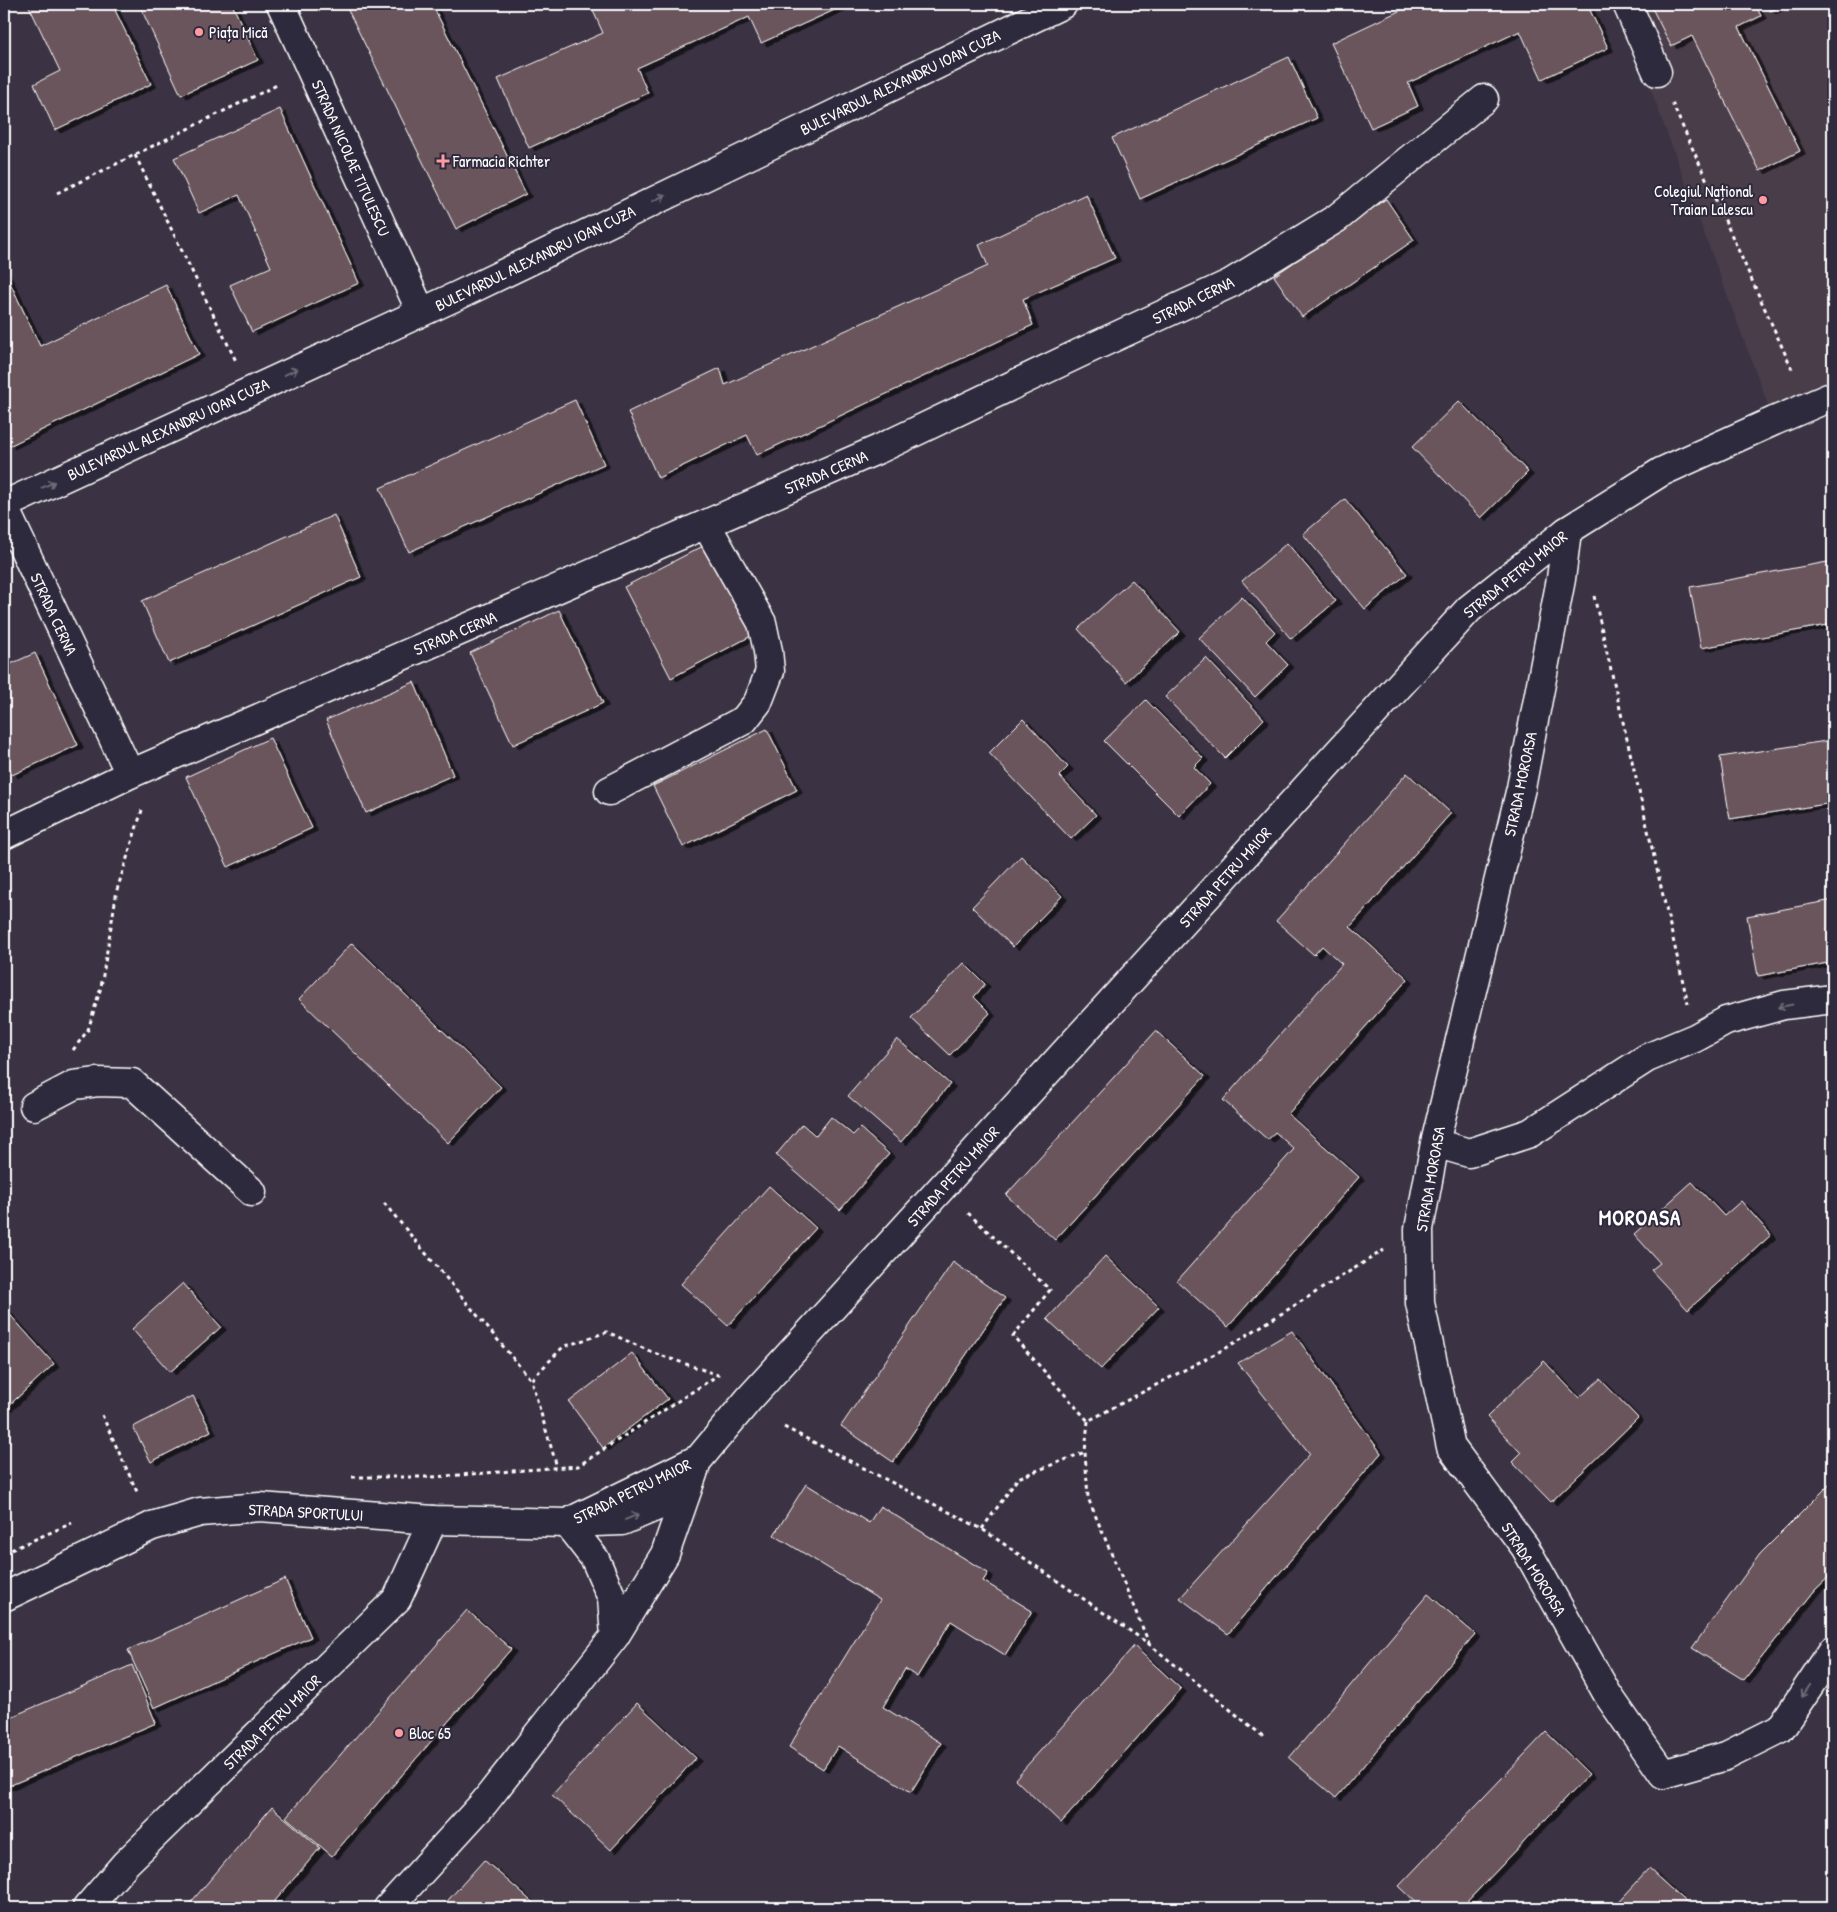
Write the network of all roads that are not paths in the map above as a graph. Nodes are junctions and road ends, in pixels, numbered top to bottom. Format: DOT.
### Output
graph roads {
  1 [pos="281,4"];
  2 [pos="1063,4"];
  3 [pos="1627,4"];
  4 [pos="1658,72"];
  5 [pos="1484,99"];
  6 [pos="421,312"];
  7 [pos="1833,396"];
  8 [pos="4,506"];
  9 [pos="706,524"];
  10 [pos="1567,531"];
  11 [pos="130,774"];
  12 [pos="609,791"];
  13 [pos="4,835"];
  14 [pos="1833,999"];
  15 [pos="34,1106"];
  16 [pos="1435,1143"];
  17 [pos="252,1192"];
  18 [pos="698,1460"];
  19 [pos="434,1520"];
  20 [pos="567,1523"];
  21 [pos="4,1597"];
  22 [pos="615,1636"];
  23 [pos="1833,1650"];
  24 [pos="87,1908"];
  25 [pos="388,1908"];
  1 -- 6 [label="main road, STRADA NICOLAE TITULESCU"];
  6 -- 2 [label="main road, BULEVARDUL ALEXANDRU IOAN CUZA, one-way"];
  3 -- 4 [label="main road"];
  5 -- 9 [label="main road, STRADA CERNA"];
  8 -- 6 [label="main road, BULEVARDUL ALEXANDRU IOAN CUZA, one-way"];
  7 -- 10 [label="main road, STRADA PETRU MAIOR"];
  8 -- 11 [label="main road, STRADA CERNA"];
  9 -- 11 [label="main road, STRADA CERNA"];
  9 -- 12 [label="main road"];
  10 -- 16 [label="main road, STRADA MOROASA"];
  10 -- 18 [label="main road, STRADA PETRU MAIOR"];
  11 -- 13 [label="main road, STRADA CERNA"];
  14 -- 16 [label="main road, one-way"];
  15 -- 17 [label="main road"];
  23 -- 16 [label="main road, STRADA MOROASA, one-way"];
  18 -- 20 [label="main road, STRADA PETRU MAIOR"];
  18 -- 22 [label="main road, STRADA PETRU MAIOR"];
  19 -- 20 [label="main road, STRADA SPORTULUI"];
  19 -- 21 [label="main road, STRADA SPORTULUI"];
  19 -- 24 [label="main road, STRADA PETRU MAIOR"];
  20 -- 22 [label="main road, STRADA PETRU MAIOR"];
  22 -- 25 [label="main road, STRADA PETRU MAIOR"];
}
